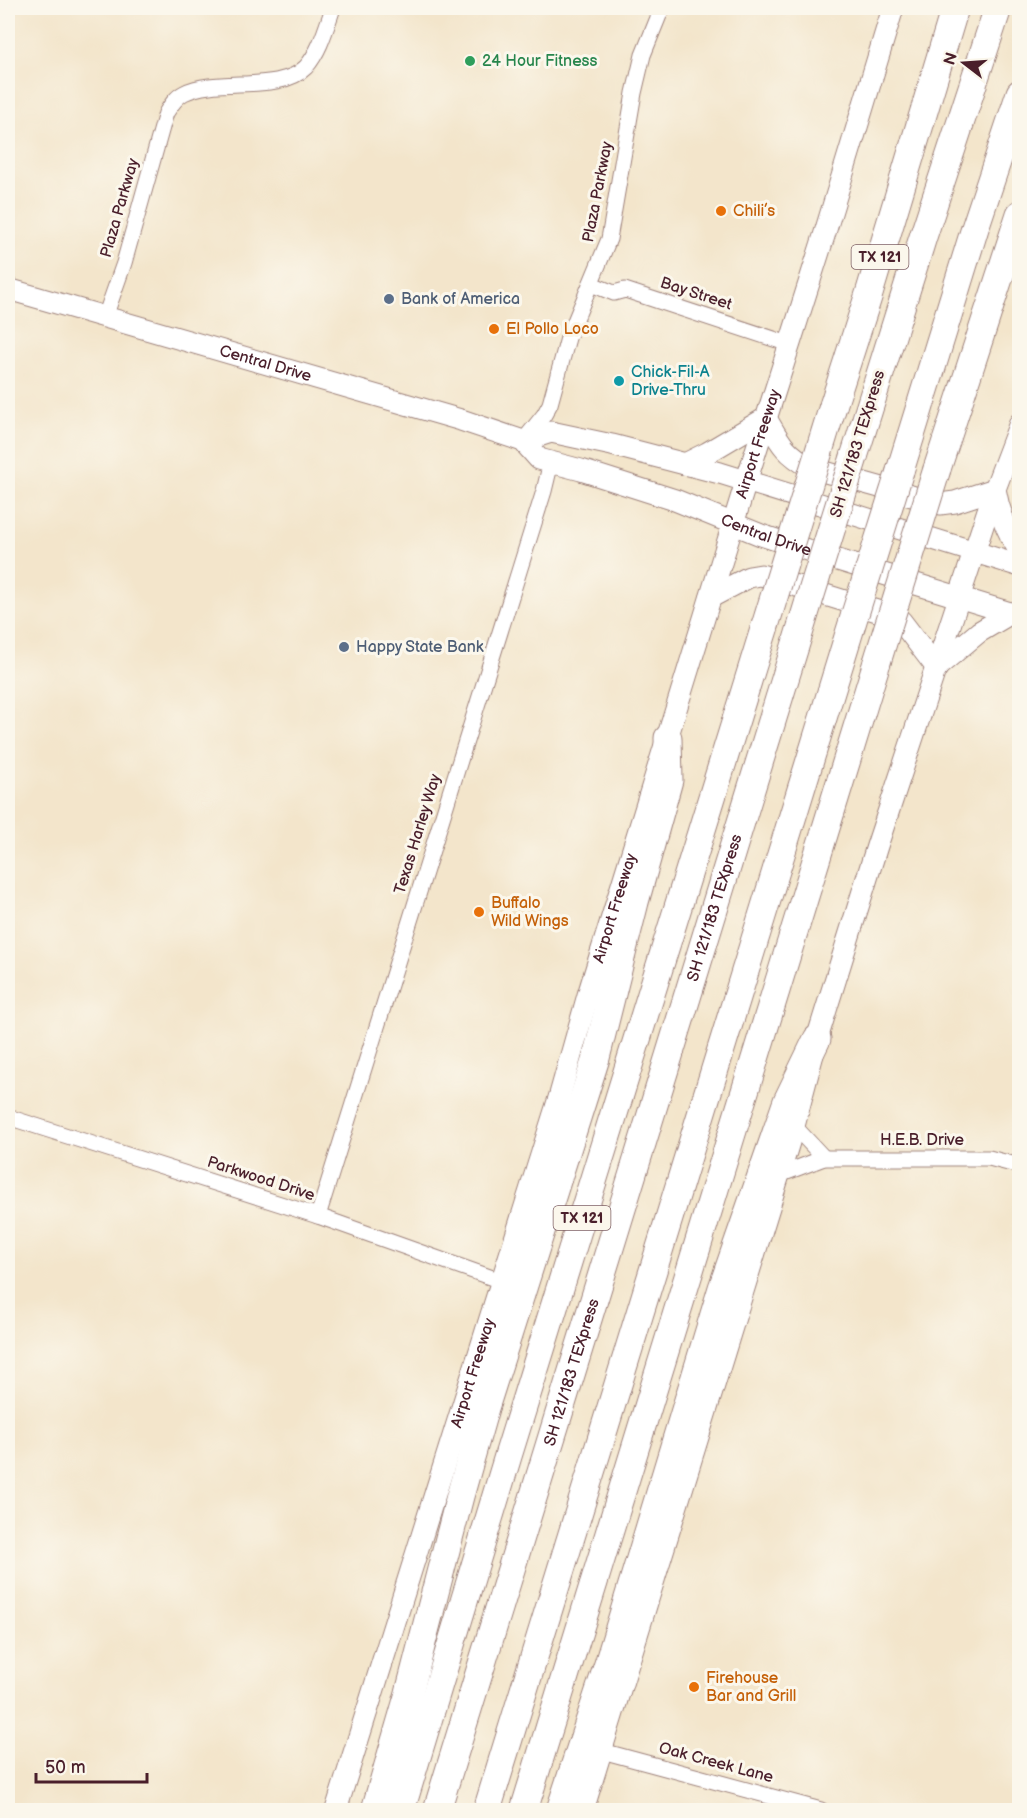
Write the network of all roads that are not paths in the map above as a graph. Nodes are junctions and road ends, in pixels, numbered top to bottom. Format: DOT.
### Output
graph roads {
  1 [pos="333,8"];
  2 [pos="662,8"];
  3 [pos="893,8"];
  4 [pos="955,8"];
  5 [pos="998,8"];
  6 [pos="1020,93"];
  7 [pos="1020,214"];
  8 [pos="1020,260"];
  9 [pos="998,282"];
  10 [pos="591,284"];
  11 [pos="8,289"];
  12 [pos="105,317"];
  13 [pos="789,344"];
  14 [pos="766,418"];
  15 [pos="1020,423"];
  16 [pos="523,441"];
  17 [pos="612,445"];
  18 [pos="551,462"];
  19 [pos="685,464"];
  20 [pos="746,482"];
  21 [pos="995,489"];
  22 [pos="733,524"];
  23 [pos="974,552"];
  24 [pos="1020,552"];
  25 [pos="1020,566"];
  26 [pos="711,597"];
  27 [pos="960,598"];
  28 [pos="1015,614"];
  29 [pos="937,668"];
  30 [pos="668,738"];
  31 [pos="817,1039"];
  32 [pos="8,1117"];
  33 [pos="794,1126"];
  34 [pos="824,1158"];
  35 [pos="1020,1167"];
  36 [pos="779,1175"];
  37 [pos="318,1216"];
  38 [pos="501,1281"];
  39 [pos="602,1751"];
  40 [pos="336,1810"];
  41 [pos="375,1810"];
  42 [pos="401,1810"];
  43 [pos="437,1810"];
  44 [pos="487,1810"];
  45 [pos="524,1810"];
  46 [pos="560,1810"];
  47 [pos="584,1810"];
  48 [pos="821,1810"];
  1 -- 12 [label="street, Plaza Parkway"];
  2 -- 10 [label="street, Plaza Parkway"];
  3 -- 13 [label="main road, Airport Freeway"];
  4 -- 42 [label="highway, TX 121, bridge"];
  5 -- 43 [label="highway, SH 121/183 TEXpress, bridge"];
  6 -- 44 [label="highway, bridge"];
  7 -- 9 [label="highway"];
  8 -- 9 [label="highway"];
  9 -- 45 [label="highway, bridge"];
  10 -- 13 [label="street, Bay Street"];
  10 -- 16 [label="street, Plaza Parkway"];
  11 -- 12 [label="main road, Central Drive"];
  12 -- 16 [label="main road, Central Drive"];
  13 -- 14 [label="main road, Airport Freeway"];
  14 -- 19 [label="main road"];
  14 -- 20 [label="main road, Airport Freeway"];
  14 -- 21 [label="main road"];
  15 -- 21 [label="main road"];
  16 -- 17 [label="main road"];
  16 -- 18 [label="main road, Central Drive"];
  17 -- 18 [label="main road"];
  17 -- 19 [label="main road"];
  18 -- 22 [label="main road, Central Drive"];
  18 -- 37 [label="street, Texas Harley Way"];
  19 -- 20 [label="main road"];
  20 -- 22 [label="main road, Airport Freeway"];
  20 -- 23 [label="main road"];
  21 -- 23 [label="main road"];
  21 -- 24 [label="main road"];
  22 -- 26 [label="main road, Airport Freeway"];
  22 -- 27 [label="main road, Central Drive"];
  23 -- 25 [label="main road"];
  23 -- 27 [label="main road"];
  26 -- 29 [label="main road"];
  26 -- 30 [label="main road, Airport Freeway"];
  27 -- 28 [label="main road, Central Drive"];
  27 -- 29 [label="main road"];
  28 -- 29 [label="main road"];
  29 -- 31 [label="main road"];
  30 -- 38 [label="main road, Airport Freeway"];
  30 -- 41 [label="highway"];
  31 -- 33 [label="main road"];
  31 -- 46 [label="highway"];
  32 -- 37 [label="street, Parkwood Drive"];
  33 -- 34 [label="street"];
  33 -- 36 [label="main road"];
  34 -- 35 [label="street, H.E.B. Drive"];
  34 -- 36 [label="street, H.E.B. Drive"];
  36 -- 39 [label="main road"];
  37 -- 38 [label="street, Parkwood Drive"];
  38 -- 40 [label="main road, Airport Freeway"];
  39 -- 47 [label="main road"];
  39 -- 48 [label="street, Oak Creek Lane"];
}
